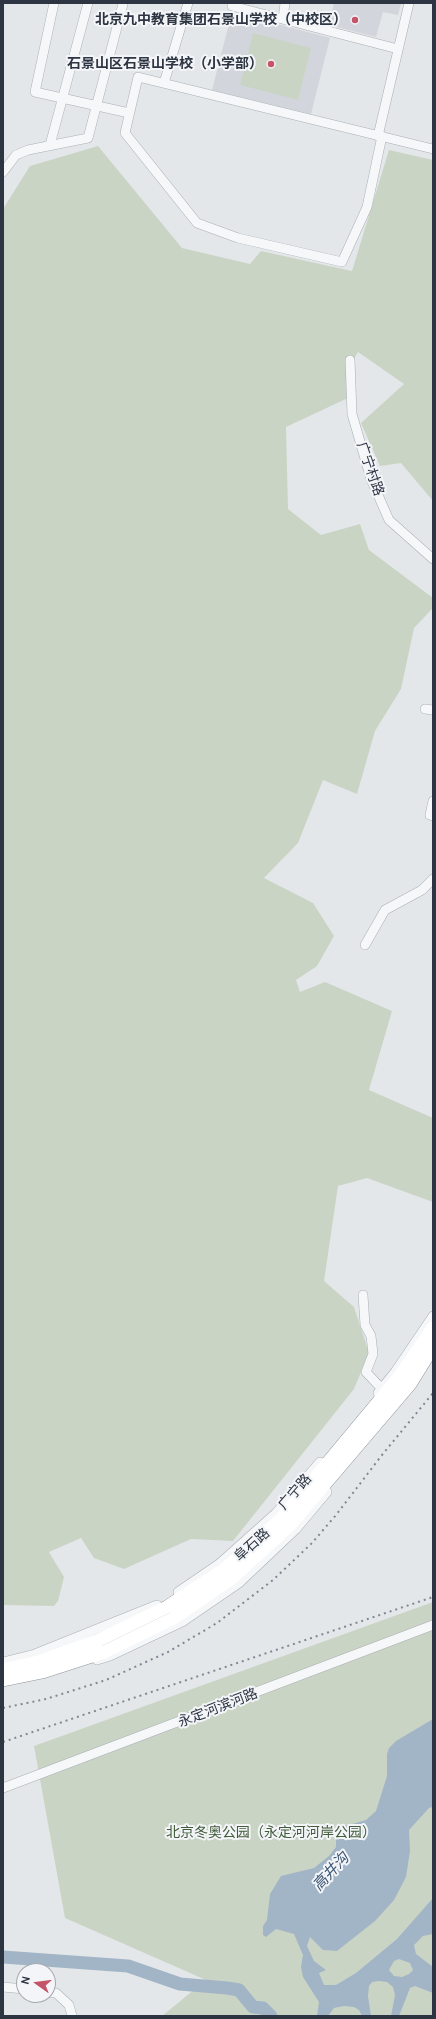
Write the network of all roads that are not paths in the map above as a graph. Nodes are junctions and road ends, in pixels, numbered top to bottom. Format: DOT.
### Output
graph roads {
  1 [pos="54,3"];
  2 [pos="88,3"];
  3 [pos="188,3"];
  4 [pos="233,3"];
  5 [pos="285,3"];
  6 [pos="409,3"];
  7 [pos="123,4"];
  8 [pos="283,19"];
  9 [pos="398,49"];
  10 [pos="164,83"];
  11 [pos="63,98"];
  12 [pos="97,106"];
  13 [pos="129,113"];
  14 [pos="380,136"];
  15 [pos="50,146"];
  16 [pos="433,149"];
  17 [pos="3,172"];
  18 [pos="350,360"];
  19 [pos="433,559"];
  20 [pos="433,801"];
  21 [pos="433,816"];
  22 [pos="433,879"];
  23 [pos="365,946"];
  24 [pos="363,1295"];
  25 [pos="433,1316"];
  26 [pos="433,1328"];
  27 [pos="433,1347"];
  28 [pos="433,1359"];
  29 [pos="381,1388"];
  30 [pos="433,1626"];
  31 [pos="3,1662"];
  32 [pos="3,1670"];
  33 [pos="3,1680"];
  34 [pos="3,1684"];
  35 [pos="3,1788"];
  36 [pos="3,1987"];
  37 [pos="16,1988"];
  38 [pos="56,1993"];
  39 [pos="72,2016"];
  1 -- 11 [label="street"];
  2 -- 11 [label="street"];
  3 -- 10 [label="street"];
  4 -- 8 [label="street"];
  5 -- 8 [label="street"];
  6 -- 9 [label="street"];
  7 -- 12 [label="street"];
  8 -- 9 [label="street"];
  9 -- 14 [label="street"];
  10 -- 13 [label="street"];
  10 -- 14 [label="street"];
  11 -- 12 [label="street"];
  11 -- 15 [label="street"];
  12 -- 13 [label="street"];
  12 -- 15 [label="street"];
  13 -- 14 [label="street"];
  14 -- 16 [label="street"];
  15 -- 17 [label="street"];
  18 -- 19 [label="street, 广宁村路"];
  20 -- 21 [label="street"];
  22 -- 23 [label="street"];
  24 -- 29 [label="street"];
  25 -- 29 [label="street, 广宁路"];
  26 -- 32 [label="highway, 阜石路"];
  27 -- 33 [label="highway, 阜石路"];
  28 -- 34 [label="street, 广宁路"];
  29 -- 31 [label="street, 广宁路"];
  30 -- 35 [label="street, 永定河滨河路"];
  36 -- 37 [label="street"];
  38 -- 39 [label="street"];
}
